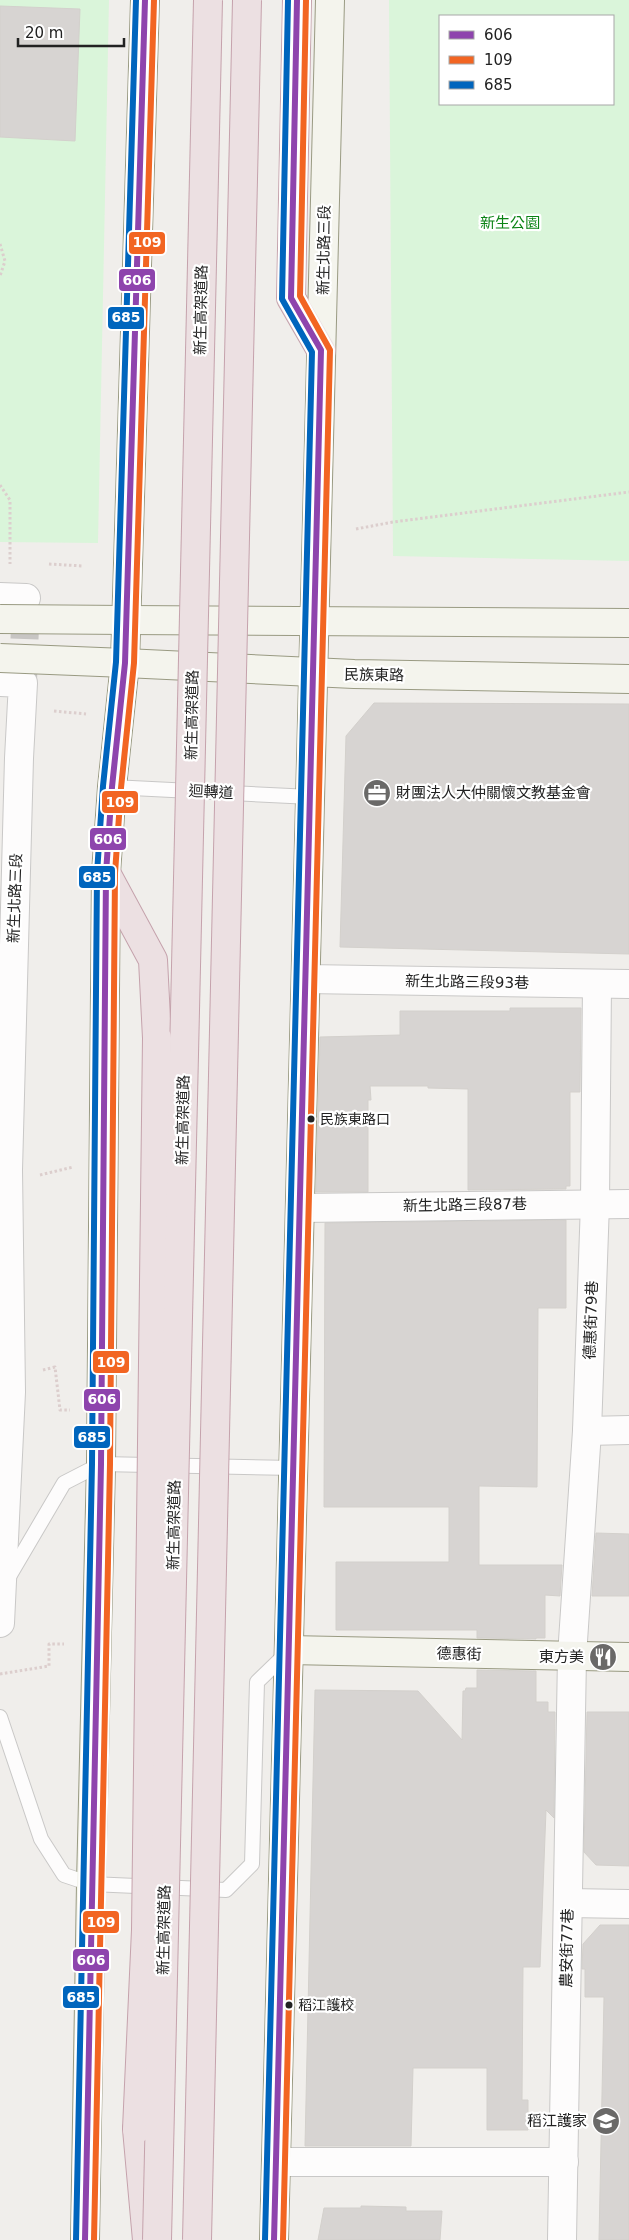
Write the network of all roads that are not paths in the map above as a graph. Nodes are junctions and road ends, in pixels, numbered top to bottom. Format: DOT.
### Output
graph roads {
  1 [pos="145,0"];
  2 [pos="208,0"];
  3 [pos="247,0"];
  4 [pos="297,0"];
  5 [pos="330,0"];
  6 [pos="322,350"];
  7 [pos="0,619"];
  8 [pos="126,620"];
  9 [pos="315,620"];
  10 [pos="629,623"];
  11 [pos="0,658"];
  12 [pos="126,663"];
  13 [pos="312,673"];
  14 [pos="629,679"];
  15 [pos="12,682"];
  16 [pos="112,787"];
  17 [pos="311,797"];
  18 [pos="106,873"];
  19 [pos="7,912"];
  20 [pos="306,979"];
  21 [pos="597,984"];
  22 [pos="629,984"];
  23 [pos="4,1169"];
  24 [pos="595,1203"];
  25 [pos="629,1204"];
  26 [pos="300,1208"];
  27 [pos="5,1392"];
  28 [pos="629,1430"];
  29 [pos="587,1431"];
  30 [pos="101,1464"];
  31 [pos="294,1468"];
  32 [pos="1,1591"];
  33 [pos="0,1623"];
  34 [pos="289,1650"];
  35 [pos="572,1656"];
  36 [pos="629,1657"];
  37 [pos="0,1717"];
  38 [pos="91,1884"];
  39 [pos="568,1903"];
  40 [pos="629,1904"];
  41 [pos="276,2162"];
  42 [pos="564,2162"];
  43 [pos="85,2240"];
  44 [pos="147,2240"];
  45 [pos="157,2240"];
  46 [pos="197,2240"];
  47 [pos="274,2240"];
  48 [pos="562,2240"];
  1 -- 8 [label="street"];
  2 -- 45 [label="highway, 新生高架道路, bridge"];
  3 -- 46 [label="highway, bridge"];
  4 -- 6 [label="highway"];
  5 -- 6 [label="street, 新生北路三段"];
  6 -- 9 [label="street, 新生北路三段"];
  7 -- 8 [label="street, bridge"];
  8 -- 9 [label="street"];
  8 -- 12 [label="street"];
  9 -- 10 [label="street"];
  9 -- 13 [label="street, 新生北路三段"];
  11 -- 12 [label="street, 民族東路, bridge"];
  12 -- 13 [label="street, 民族東路"];
  12 -- 16 [label="street"];
  13 -- 14 [label="street, 民族東路"];
  13 -- 17 [label="street, 新生北路三段"];
  15 -- 19 [label="street, 新生北路三段"];
  16 -- 17 [label="lane, 迴轉道"];
  16 -- 18 [label="street"];
  17 -- 20 [label="street, 新生北路三段"];
  18 -- 30 [label="street"];
  18 -- 44 [label="highway, bridge"];
  19 -- 23 [label="street, 新生北路三段"];
  20 -- 21 [label="street, 新生北路三段93巷"];
  20 -- 26 [label="street, 新生北路三段"];
  21 -- 22 [label="street, 新生北路三段93巷"];
  21 -- 24 [label="street, 德惠街79巷"];
  23 -- 27 [label="street, 新生北路三段"];
  24 -- 25 [label="street, 新生北路三段87巷"];
  24 -- 26 [label="street, 新生北路三段87巷"];
  24 -- 29 [label="street, 德惠街79巷"];
  26 -- 31 [label="street, 新生北路三段"];
  27 -- 32 [label="street, 新生北路三段"];
  28 -- 29 [label="street"];
  29 -- 35 [label="street, 德惠街79巷"];
  30 -- 31 [label="lane"];
  30 -- 32 [label="lane"];
  30 -- 38 [label="street"];
  31 -- 34 [label="street, 新生北路三段"];
  32 -- 33 [label="street, 新生北路三段"];
  34 -- 35 [label="street, 德惠街"];
  34 -- 38 [label="lane"];
  34 -- 41 [label="street, 新生北路三段"];
  35 -- 36 [label="street, 德惠街"];
  35 -- 39 [label="street, 農安街77巷"];
  37 -- 38 [label="lane"];
  38 -- 43 [label="street"];
  39 -- 40 [label="street"];
  39 -- 42 [label="street, 農安街77巷"];
  41 -- 42 [label="street"];
  41 -- 47 [label="street, 新生北路三段"];
  42 -- 48 [label="street, 農安街77巷"];
}
